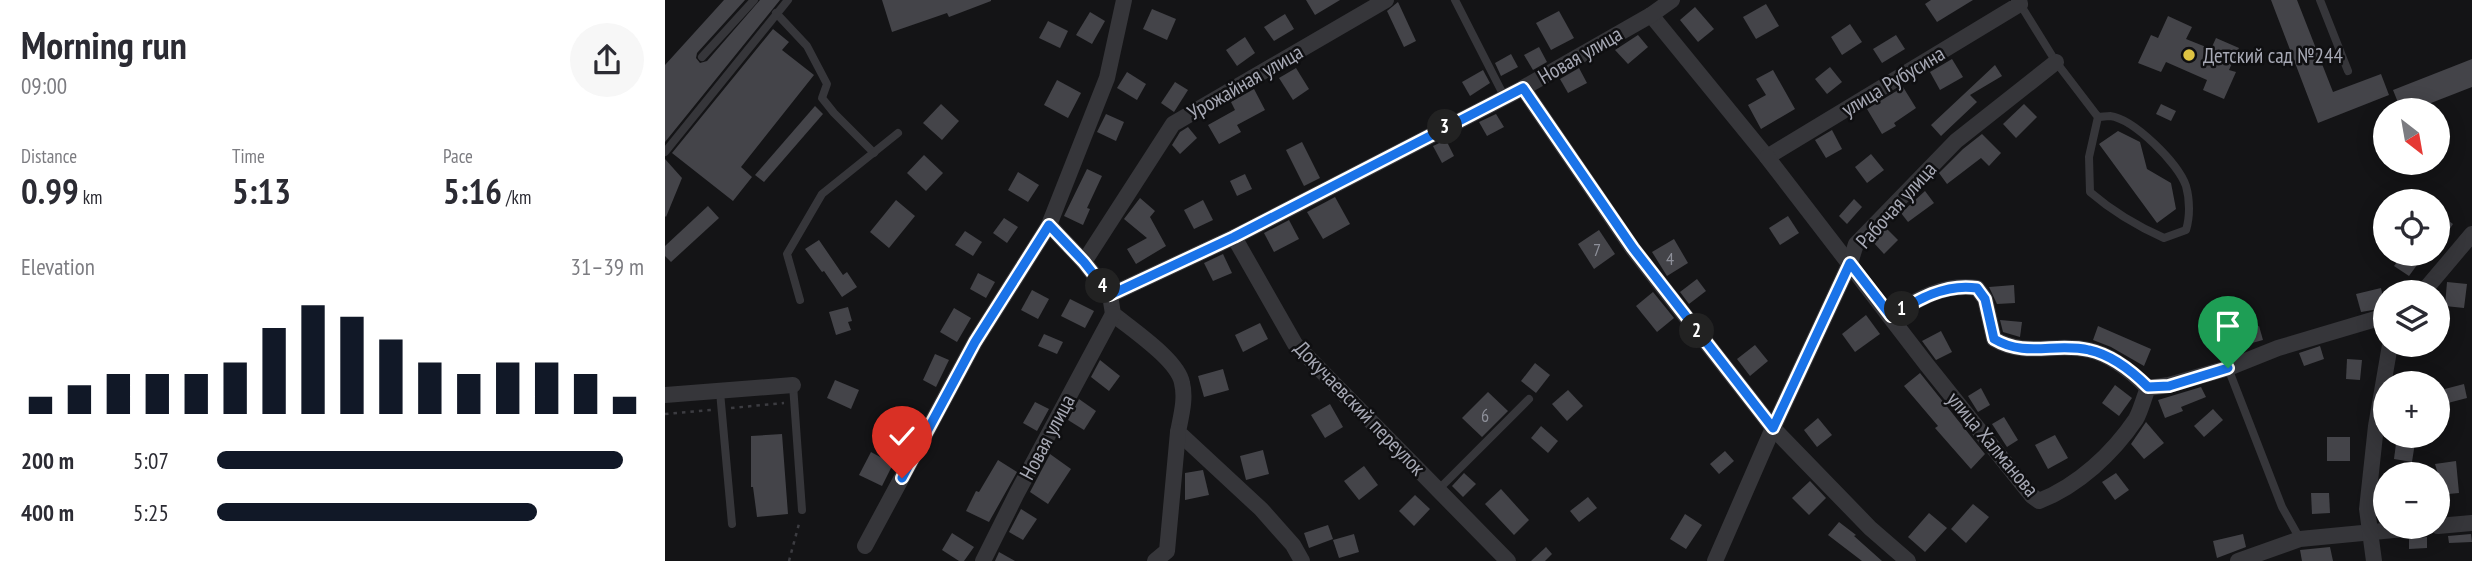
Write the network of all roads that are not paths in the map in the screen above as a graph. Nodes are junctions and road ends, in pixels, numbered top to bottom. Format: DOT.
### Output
graph roads {
  1 [pos="754,0"];
  2 [pos="789,0"];
  3 [pos="1123,0"];
  4 [pos="1386,0"];
  5 [pos="1455,0"];
  6 [pos="1672,0"];
  7 [pos="2320,0"];
  8 [pos="2019,2"];
  9 [pos="776,13"];
  10 [pos="1651,15"];
  11 [pos="702,57"];
  12 [pos="2056,62"];
  13 [pos="2348,71"];
  14 [pos="1523,88"];
  15 [pos="1504,96"];
  16 [pos="2098,117"];
  17 [pos="898,133"];
  18 [pos="665,152"];
  19 [pos="874,153"];
  20 [pos="1767,157"];
  21 [pos="1049,225"];
  22 [pos="2472,234"];
  23 [pos="1234,237"];
  24 [pos="1084,262"];
  25 [pos="1850,263"];
  26 [pos="2433,280"];
  27 [pos="1110,295"];
  28 [pos="800,300"];
  29 [pos="1113,314"];
  30 [pos="1891,316"];
  31 [pos="2373,320"];
  32 [pos="2388,357"];
  33 [pos="2228,368"];
  34 [pos="793,385"];
  35 [pos="2148,387"];
  36 [pos="720,392"];
  37 [pos="665,395"];
  38 [pos="1529,399"];
  39 [pos="1773,428"];
  40 [pos="1178,432"];
  41 [pos="1439,489"];
  42 [pos="802,510"];
  43 [pos="2472,523"];
  44 [pos="733,524"];
  45 [pos="2450,525"];
  46 [pos="2370,531"];
  47 [pos="2373,531"];
  48 [pos="2300,539"];
  49 [pos="865,547"];
  50 [pos="983,561"];
  51 [pos="1155,561"];
  52 [pos="1301,561"];
  53 [pos="1509,561"];
  54 [pos="1715,561"];
  55 [pos="1908,561"];
  56 [pos="2238,561"];
  57 [pos="2374,561"];
  1 -- 11 [label="lane"];
  2 -- 9 [label="lane"];
  3 -- 21 [label="street"];
  4 -- 24 [label="street, Урожайная улица"];
  5 -- 15 [label="lane"];
  6 -- 10 [label="street, Новая улица"];
  7 -- 13 [label="lane"];
  8 -- 12 [label="lane"];
  8 -- 20 [label="street, улица Рубусина"];
  9 -- 18 [label="lane"];
  9 -- 19 [label="lane"];
  10 -- 14 [label="street, Новая улица"];
  10 -- 20 [label="street"];
  12 -- 16 [label="lane"];
  12 -- 25 [label="street, Рабочая улица"];
  14 -- 15 [label="street, Новая улица"];
  14 -- 39 [label="street"];
  15 -- 23 [label="street, Новая улица"];
  16 -- 16 [label="lane"];
  17 -- 19 [label="lane"];
  19 -- 28 [label="lane"];
  20 -- 25 [label="street"];
  21 -- 24 [label="street"];
  21 -- 49 [label="street"];
  22 -- 26 [label="street"];
  23 -- 27 [label="street, Новая улица"];
  23 -- 41 [label="street, Докучаевский переулок"];
  24 -- 27 [label="street"];
  25 -- 30 [label="street, улица Халманова"];
  25 -- 39 [label="street, Рабочая улица"];
  27 -- 29 [label="street"];
  29 -- 40 [label="street"];
  29 -- 50 [label="street, Новая улица"];
  30 -- 35 [label="street"];
  30 -- 35 [label="street, улица Халманова"];
  31 -- 33 [label="street"];
  32 -- 46 [label="street"];
  33 -- 35 [label="street"];
  33 -- 48 [label="lane"];
  34 -- 36 [label="street"];
  34 -- 42 [label="lane"];
  36 -- 37 [label="street"];
  36 -- 44 [label="lane"];
  38 -- 41 [label="lane"];
  39 -- 54 [label="street, Рабочая улица"];
  39 -- 55 [label="street"];
  40 -- 51 [label="street"];
  40 -- 52 [label="street"];
  41 -- 53 [label="street, Докучаевский переулок"];
  43 -- 45 [label="street"];
  46 -- 47 [label="street"];
  46 -- 48 [label="street"];
  46 -- 57 [label="street"];
  48 -- 56 [label="street"];
}
